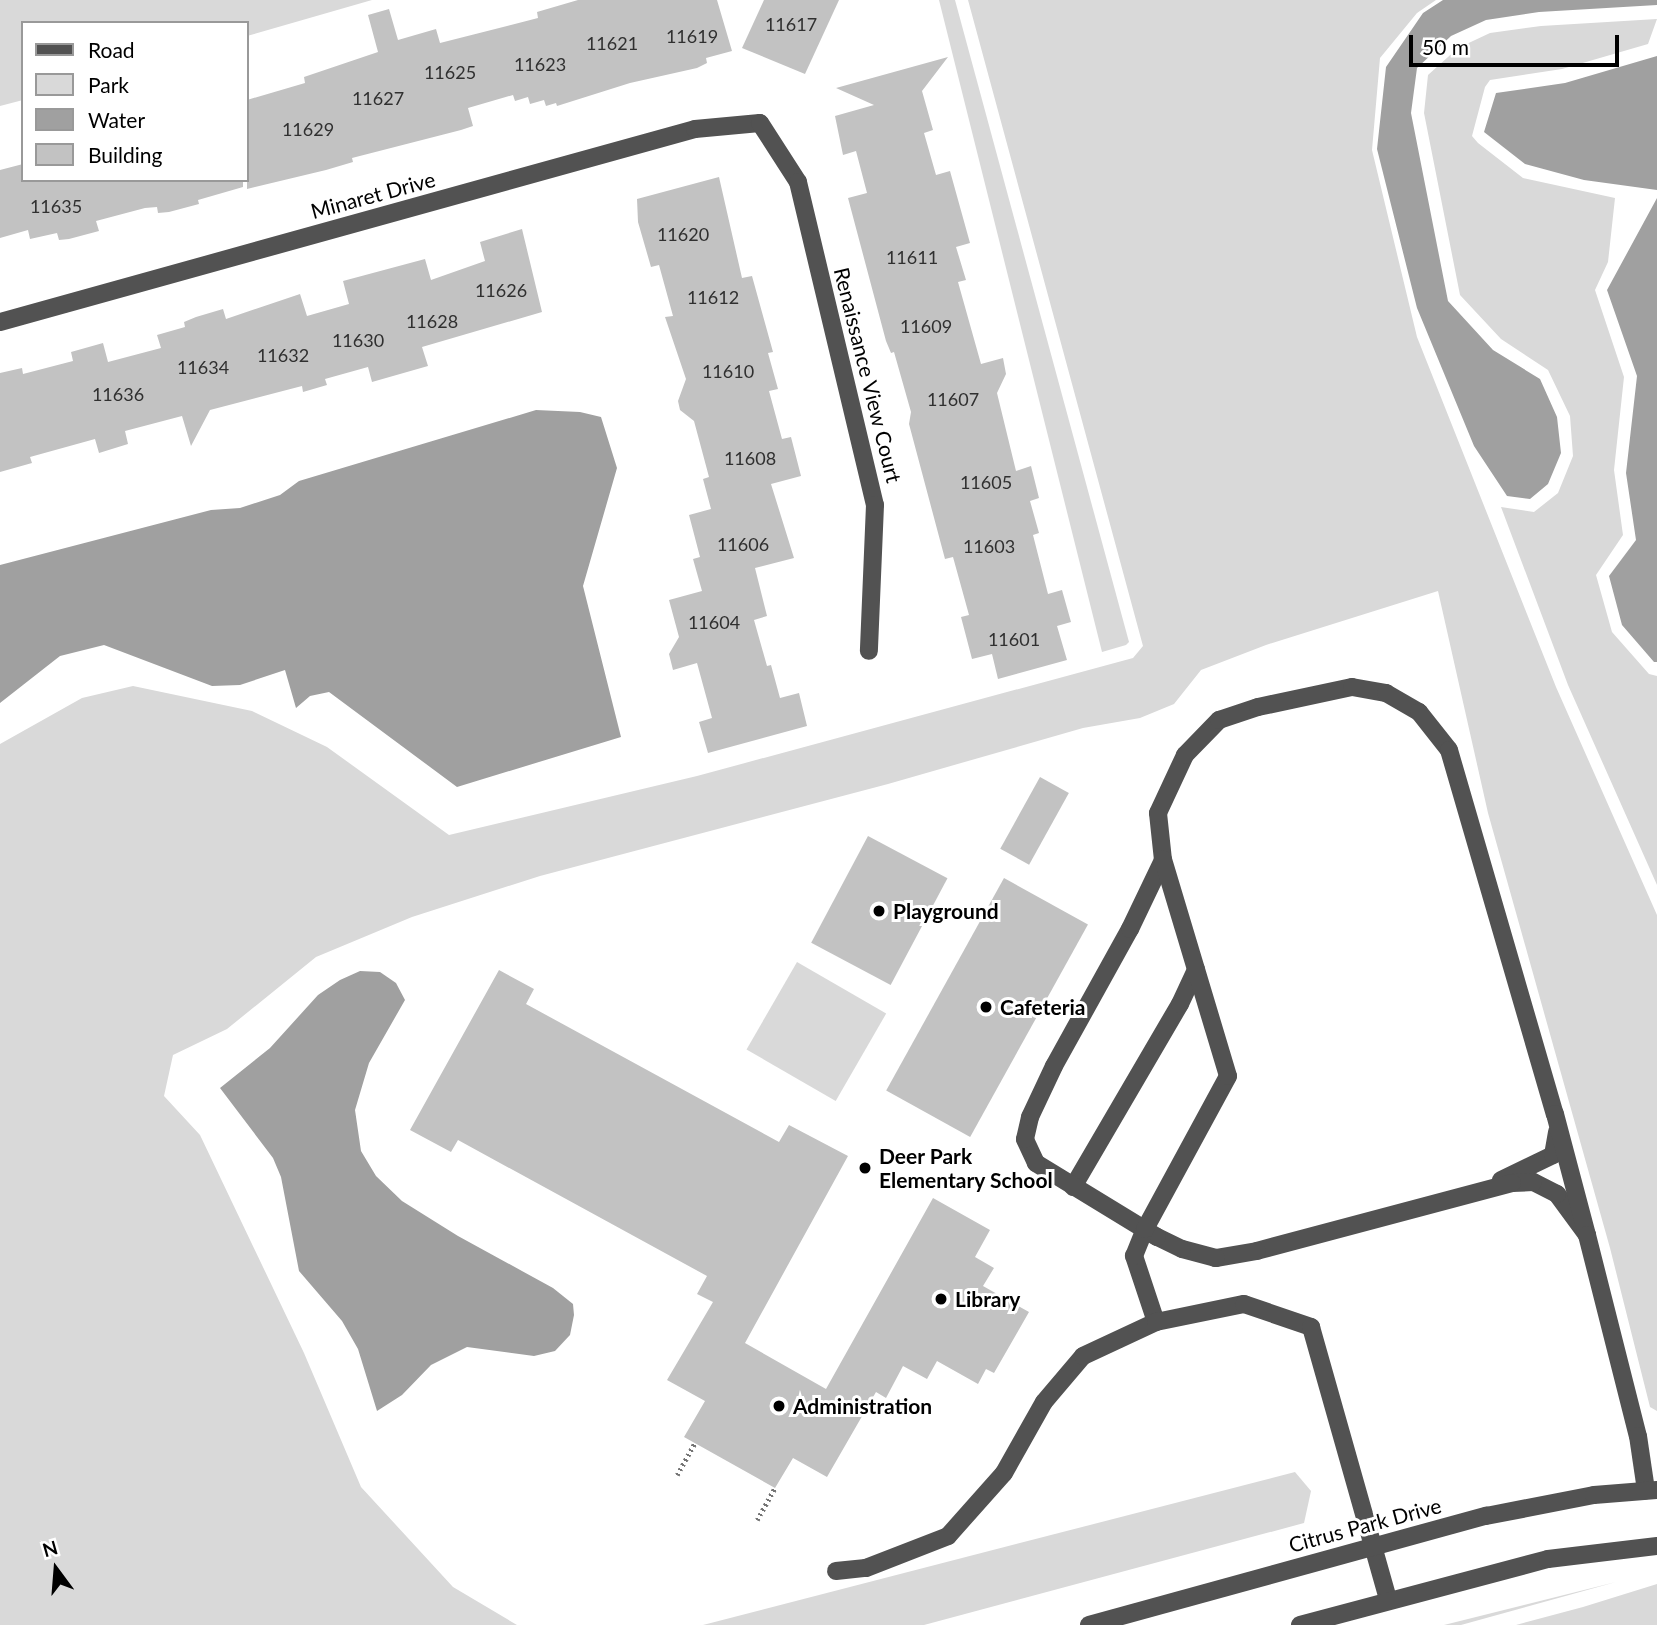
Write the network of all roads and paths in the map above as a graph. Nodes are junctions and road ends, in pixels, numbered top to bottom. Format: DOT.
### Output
graph roads {
  1 [pos="760,123"];
  2 [pos="0,322"];
  3 [pos="869,651"];
  4 [pos="1163,860"];
  5 [pos="1196,969"];
  6 [pos="1558,1126"];
  7 [pos="1073,1187"];
  8 [pos="1463,1196"];
  9 [pos="1145,1229"];
  10 [pos="1587,1235"];
  11 [pos="1156,1322"];
  12 [pos="695,1443"];
  13 [pos="677,1475"];
  14 [pos="775,1488"];
  15 [pos="1652,1490"];
  16 [pos="757,1520"];
  17 [pos="1372,1546"];
  18 [pos="1657,1546"];
  19 [pos="836,1570"];
  20 [pos="1388,1600"];
  21 [pos="1089,1625"];
  22 [pos="1300,1625"];
  1 -- 2 [label="street, Minaret Drive"];
  1 -- 3 [label="street, Renaissance View Court"];
  4 -- 5 [label="street"];
  4 -- 6 [label="street"];
  4 -- 7 [label="street"];
  5 -- 7 [label="street"];
  5 -- 9 [label="street"];
  6 -- 8 [label="street"];
  6 -- 10 [label="street"];
  7 -- 9 [label="street"];
  8 -- 9 [label="street"];
  8 -- 10 [label="street"];
  9 -- 11 [label="street"];
  10 -- 15 [label="street"];
  11 -- 17 [label="street"];
  11 -- 19 [label="street"];
  12 -- 13 [label="path"];
  14 -- 16 [label="path"];
  15 -- 17 [label="street, Citrus Park Drive"];
  17 -- 20 [label="street"];
  17 -- 21 [label="street, Citrus Park Drive"];
  18 -- 20 [label="street"];
  20 -- 22 [label="street"];
}
